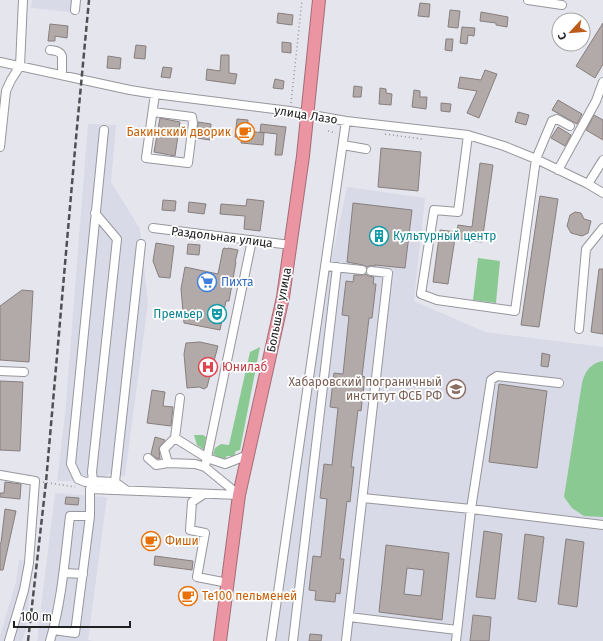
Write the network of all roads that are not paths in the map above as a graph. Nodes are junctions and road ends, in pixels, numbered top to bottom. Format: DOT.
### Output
graph roads {
  1 [pos="23,0"];
  2 [pos="76,0"];
  3 [pos="319,0"];
  4 [pos="528,0"];
  5 [pos="562,5"];
  6 [pos="75,10"];
  7 [pos="50,50"];
  8 [pos="0,62"];
  9 [pos="20,66"];
  10 [pos="62,75"];
  11 [pos="603,82"];
  12 [pos="155,94"];
  13 [pos="600,100"];
  14 [pos="153,112"];
  15 [pos="308,114"];
  16 [pos="346,121"];
  17 [pos="570,126"];
  18 [pos="104,130"];
  19 [pos="468,135"];
  20 [pos="0,143"];
  21 [pos="343,145"];
  22 [pos="366,149"];
  23 [pos="536,159"];
  24 [pos="603,160"];
  25 [pos="558,170"];
  26 [pos="588,184"];
  27 [pos="603,193"];
  28 [pos="95,213"];
  29 [pos="153,228"];
  30 [pos="603,228"];
  31 [pos="252,240"];
  32 [pos="141,244"];
  33 [pos="291,245"];
  34 [pos="325,266"];
  35 [pos="337,267"];
  36 [pos="578,329"];
  37 [pos="0,371"];
  38 [pos="24,372"];
  39 [pos="559,383"];
  40 [pos="180,398"];
  41 [pos="175,438"];
  42 [pos="248,455"];
  43 [pos="148,458"];
  44 [pos="207,458"];
  45 [pos="168,463"];
  46 [pos="205,467"];
  47 [pos="0,475"];
  48 [pos="93,481"];
  49 [pos="114,482"];
  50 [pos="126,490"];
  51 [pos="204,494"];
  52 [pos="240,495"];
  53 [pos="363,498"];
  54 [pos="471,509"];
  55 [pos="90,516"];
  56 [pos="603,525"];
  57 [pos="64,573"];
  58 [pos="83,574"];
  59 [pos="228,583"];
  60 [pos="349,617"];
  61 [pos="53,630"];
  62 [pos="457,630"];
  63 [pos="9,641"];
  64 [pos="50,641"];
  65 [pos="220,641"];
  66 [pos="271,641"];
  67 [pos="294,641"];
  68 [pos="346,641"];
  69 [pos="456,641"];
  1 -- 9 [label="street"];
  2 -- 6 [label="street"];
  3 -- 15 [label="highway, Большая улица"];
  4 -- 5 [label="street"];
  7 -- 10 [label="street"];
  8 -- 9 [label="street, улица Лазо"];
  9 -- 10 [label="street, улица Лазо"];
  9 -- 20 [label="street"];
  10 -- 12 [label="street, улица Лазо"];
  11 -- 13 [label="street"];
  12 -- 14 [label="street"];
  12 -- 15 [label="street, улица Лазо"];
  13 -- 25 [label="street"];
  14 -- 14 [label="street"];
  15 -- 16 [label="street, улица Лазо"];
  15 -- 33 [label="highway, Большая улица"];
  16 -- 19 [label="street, улица Лазо"];
  16 -- 21 [label="street"];
  17 -- 23 [label="street"];
  18 -- 28 [label="street"];
  19 -- 23 [label="street, улица Лазо"];
  19 -- 23 [label="street"];
  21 -- 22 [label="street"];
  21 -- 34 [label="street"];
  23 -- 25 [label="street, улица Лазо"];
  24 -- 26 [label="street"];
  25 -- 26 [label="street, улица Лазо"];
  26 -- 27 [label="street, улица Лазо"];
  28 -- 48 [label="street"];
  28 -- 48 [label="street"];
  29 -- 31 [label="street, Раздольная улица"];
  30 -- 36 [label="street"];
  31 -- 33 [label="street, Раздольная улица"];
  31 -- 44 [label="street"];
  32 -- 49 [label="street"];
  33 -- 42 [label="highway, Большая улица"];
  34 -- 35 [label="street"];
  34 -- 66 [label="street"];
  35 -- 53 [label="street"];
  35 -- 67 [label="street"];
  37 -- 38 [label="street"];
  39 -- 54 [label="street"];
  40 -- 41 [label="street"];
  41 -- 44 [label="street"];
  41 -- 45 [label="street"];
  42 -- 44 [label="street"];
  42 -- 52 [label="highway, Большая улица"];
  43 -- 45 [label="street"];
  44 -- 46 [label="street"];
  45 -- 46 [label="street"];
  46 -- 52 [label="street"];
  47 -- 63 [label="street"];
  48 -- 49 [label="street"];
  49 -- 50 [label="street"];
  50 -- 51 [label="street"];
  50 -- 55 [label="street"];
  51 -- 52 [label="street"];
  51 -- 59 [label="street"];
  52 -- 59 [label="highway, Большая улица"];
  53 -- 54 [label="street"];
  53 -- 60 [label="street"];
  54 -- 56 [label="street"];
  54 -- 62 [label="street"];
  55 -- 57 [label="street"];
  55 -- 58 [label="street"];
  57 -- 58 [label="street"];
  57 -- 61 [label="street"];
  58 -- 61 [label="street"];
  59 -- 65 [label="highway, Большая улица"];
  60 -- 62 [label="street"];
  60 -- 68 [label="street"];
  61 -- 64 [label="street"];
  62 -- 69 [label="street"];
}
